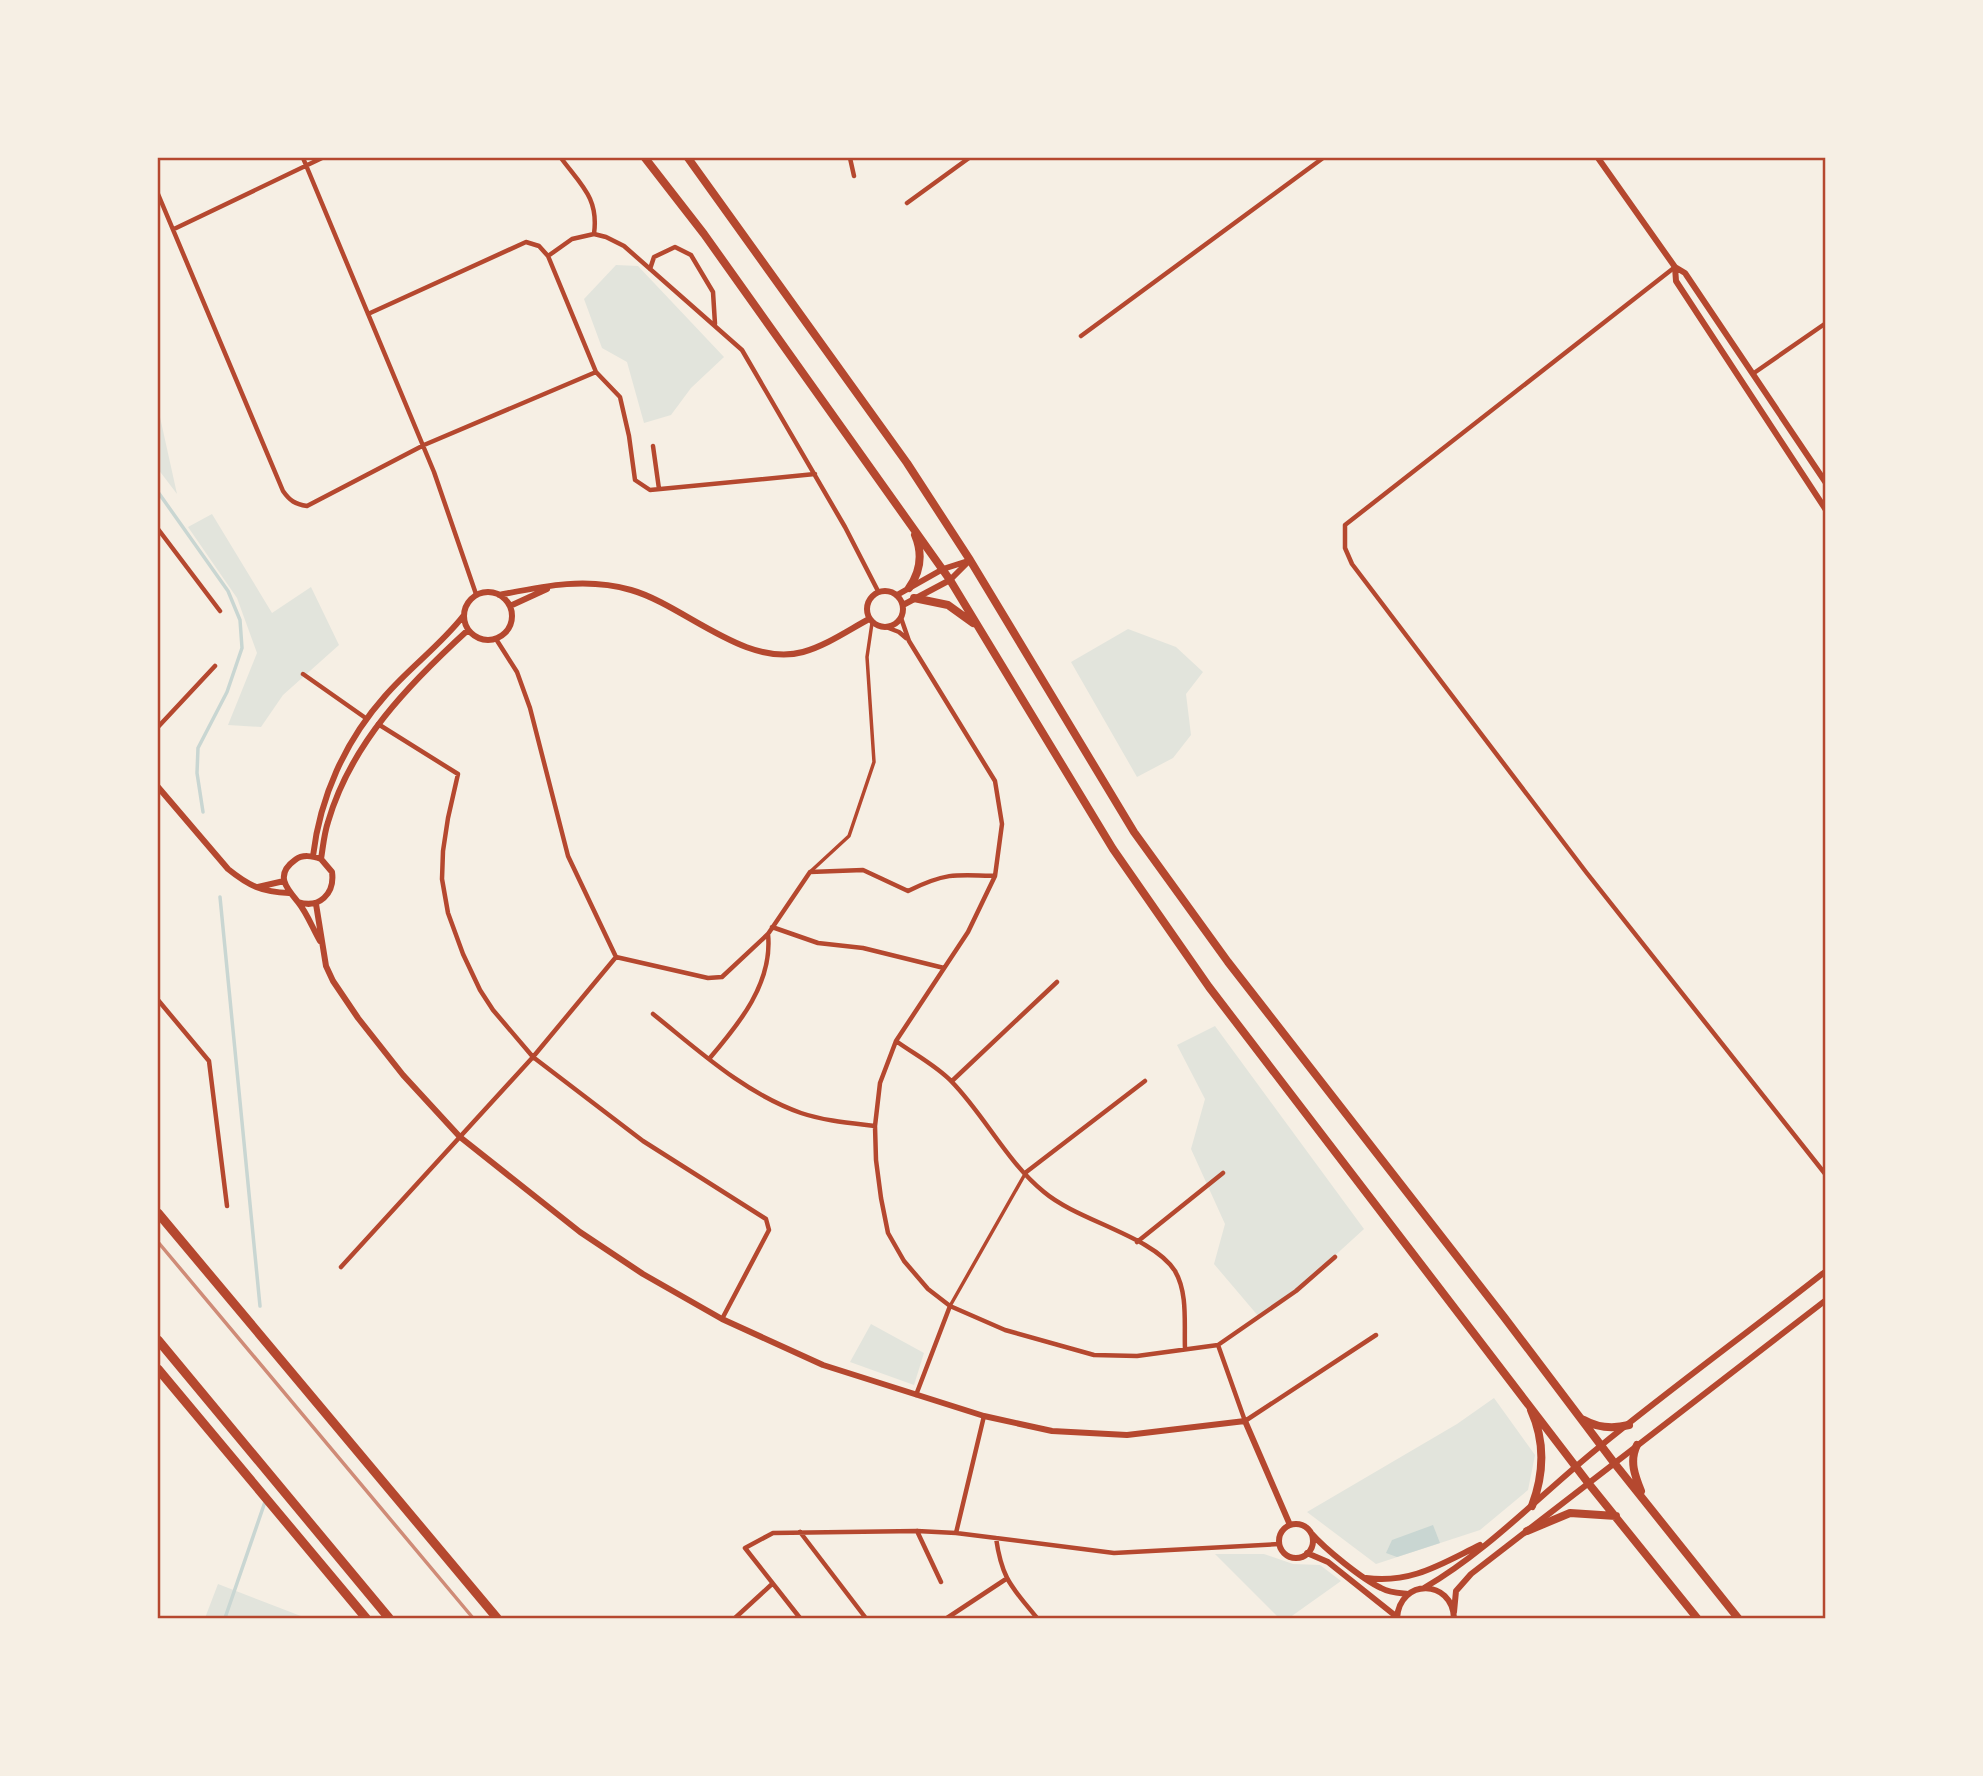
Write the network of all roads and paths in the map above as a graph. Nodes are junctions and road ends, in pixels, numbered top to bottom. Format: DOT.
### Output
graph roads {
  1 [pos="303,158"];
  2 [pos="322,158"];
  3 [pos="561,158"];
  4 [pos="645,158"];
  5 [pos="688,158"];
  6 [pos="850,158"];
  7 [pos="969,158"];
  8 [pos="1323,158"];
  9 [pos="1598,158"];
  10 [pos="307,165"];
  11 [pos="854,176"];
  12 [pos="158,194"];
  13 [pos="907,203"];
  14 [pos="174,229"];
  15 [pos="594,234"];
  16 [pos="548,256"];
  17 [pos="1675,267"];
  18 [pos="650,269"];
  19 [pos="368,314"];
  20 [pos="1825,323"];
  21 [pos="715,324"];
  22 [pos="1081,336"];
  23 [pos="596,372"];
  24 [pos="1754,373"];
  25 [pos="424,445"];
  26 [pos="653,446"];
  27 [pos="815,474"];
  28 [pos="1825,483"];
  29 [pos="659,489"];
  30 [pos="898,504"];
  31 [pos="1825,510"];
  32 [pos="158,529"];
  33 [pos="970,560"];
  34 [pos="943,569"];
  35 [pos="950,580"];
  36 [pos="558,584"];
  37 [pos="909,588"];
  38 [pos="878,591"];
  39 [pos="476,594"];
  40 [pos="499,595"];
  41 [pos="897,595"];
  42 [pos="914,598"];
  43 [pos="903,605"];
  44 [pos="510,606"];
  45 [pos="220,611"];
  46 [pos="464,615"];
  47 [pos="901,618"];
  48 [pos="871,621"];
  49 [pos="886,627"];
  50 [pos="468,630"];
  51 [pos="986,636"];
  52 [pos="496,639"];
  53 [pos="909,641"];
  54 [pos="215,666"];
  55 [pos="303,674"];
  56 [pos="367,719"];
  57 [pos="377,724"];
  58 [pos="158,727"];
  59 [pos="158,787"];
  60 [pos="313,856"];
  61 [pos="321,859"];
  62 [pos="810,872"];
  63 [pos="995,876"];
  64 [pos="284,881"];
  65 [pos="256,887"];
  66 [pos="289,894"];
  67 [pos="298,902"];
  68 [pos="316,904"];
  69 [pos="772,927"];
  70 [pos="768,934"];
  71 [pos="322,946"];
  72 [pos="616,957"];
  73 [pos="944,968"];
  74 [pos="1058,982"];
  75 [pos="158,1000"];
  76 [pos="653,1014"];
  77 [pos="896,1041"];
  78 [pos="533,1057"];
  79 [pos="709,1059"];
  80 [pos="952,1081"];
  81 [pos="1145,1081"];
  82 [pos="875,1126"];
  83 [pos="460,1137"];
  84 [pos="1223,1173"];
  85 [pos="1025,1174"];
  86 [pos="1825,1175"];
  87 [pos="227,1206"];
  88 [pos="158,1213"];
  89 [pos="1137,1242"];
  90 [pos="1335,1257"];
  91 [pos="341,1267"];
  92 [pos="1825,1271"];
  93 [pos="1825,1300"];
  94 [pos="950,1306"];
  95 [pos="722,1319"];
  96 [pos="1376,1335"];
  97 [pos="158,1340"];
  98 [pos="1218,1345"];
  99 [pos="1185,1350"];
  100 [pos="158,1369"];
  101 [pos="916,1395"];
  102 [pos="1525,1398"];
  103 [pos="984,1416"];
  104 [pos="1579,1418"];
  105 [pos="1245,1421"];
  106 [pos="1629,1425"];
  107 [pos="1637,1445"];
  108 [pos="1601,1446"];
  109 [pos="1615,1464"];
  110 [pos="1576,1466"];
  111 [pos="1589,1484"];
  112 [pos="1643,1497"];
  113 [pos="1532,1506"];
  114 [pos="1616,1516"];
  115 [pos="1290,1525"];
  116 [pos="917,1531"];
  117 [pos="1527,1531"];
  118 [pos="800,1532"];
  119 [pos="956,1533"];
  120 [pos="1311,1533"];
  121 [pos="996,1538"];
  122 [pos="1494,1538"];
  123 [pos="1279,1544"];
  124 [pos="1307,1553"];
  125 [pos="1366,1578"];
  126 [pos="1006,1579"];
  127 [pos="941,1582"];
  128 [pos="772,1584"];
  129 [pos="1424,1588"];
  130 [pos="1408,1594"];
  131 [pos="1454,1615"];
  132 [pos="865,1617"];
  133 [pos="1397,1618"];
  134 [pos="366,1619"];
  135 [pos="389,1619"];
  136 [pos="497,1619"];
  137 [pos="734,1619"];
  138 [pos="800,1619"];
  139 [pos="947,1619"];
  140 [pos="1037,1619"];
  141 [pos="1697,1619"];
  142 [pos="1738,1619"];
  1 -- 10 [label="street"];
  2 -- 10 [label="street"];
  3 -- 15 [label="street"];
  4 -- 30 [label="highway"];
  5 -- 33 [label="highway"];
  6 -- 11 [label="street"];
  7 -- 13 [label="street"];
  8 -- 22 [label="street"];
  9 -- 17 [label="street"];
  10 -- 14 [label="street"];
  10 -- 19 [label="street"];
  12 -- 14 [label="street"];
  14 -- 25 [label="street"];
  15 -- 16 [label="street"];
  15 -- 18 [label="street"];
  16 -- 19 [label="street"];
  16 -- 23 [label="street"];
  17 -- 24 [label="street"];
  17 -- 31 [label="street"];
  17 -- 86 [label="street"];
  18 -- 21 [label="street"];
  18 -- 21 [label="street"];
  19 -- 25 [label="street"];
  20 -- 24 [label="street"];
  21 -- 27 [label="street"];
  23 -- 25 [label="street"];
  23 -- 29 [label="street"];
  24 -- 28 [label="street"];
  25 -- 39 [label="street"];
  26 -- 29 [label="street"];
  27 -- 29 [label="street"];
  27 -- 38 [label="street"];
  30 -- 34 [label="highway"];
  30 -- 37 [label="highway"];
  32 -- 45 [label="street"];
  33 -- 34 [label="street"];
  33 -- 35 [label="street"];
  33 -- 104 [label="highway"];
  34 -- 35 [label="highway"];
  34 -- 37 [label="street"];
  35 -- 42 [label="street"];
  35 -- 51 [label="highway"];
  36 -- 40 [label="street"];
  36 -- 44 [label="street"];
  36 -- 48 [label="street"];
  37 -- 41 [label="street"];
  38 -- 41 [label="street"];
  38 -- 48 [label="street"];
  39 -- 40 [label="street"];
  39 -- 46 [label="street"];
  40 -- 44 [label="street"];
  41 -- 43 [label="street"];
  42 -- 43 [label="street"];
  42 -- 51 [label="highway"];
  43 -- 47 [label="street"];
  44 -- 52 [label="street"];
  46 -- 50 [label="street"];
  46 -- 56 [label="street"];
  47 -- 49 [label="street"];
  47 -- 53 [label="street"];
  48 -- 49 [label="street"];
  48 -- 62 [label="street"];
  49 -- 53 [label="street"];
  50 -- 52 [label="street"];
  50 -- 57 [label="street"];
  51 -- 102 [label="highway"];
  52 -- 72 [label="street"];
  53 -- 63 [label="street"];
  54 -- 58 [label="street"];
  55 -- 56 [label="street"];
  56 -- 60 [label="street"];
  57 -- 61 [label="street"];
  57 -- 78 [label="street"];
  59 -- 65 [label="street"];
  60 -- 61 [label="street"];
  60 -- 64 [label="street"];
  61 -- 68 [label="street"];
  62 -- 63 [label="street"];
  62 -- 69 [label="street"];
  63 -- 73 [label="street"];
  64 -- 65 [label="street"];
  64 -- 66 [label="street"];
  65 -- 66 [label="street"];
  66 -- 67 [label="street"];
  67 -- 68 [label="street"];
  67 -- 71 [label="street"];
  68 -- 71 [label="street"];
  69 -- 70 [label="street"];
  69 -- 73 [label="street"];
  70 -- 72 [label="street"];
  70 -- 79 [label="street"];
  71 -- 83 [label="street"];
  72 -- 78 [label="street"];
  73 -- 77 [label="street"];
  74 -- 80 [label="street"];
  75 -- 87 [label="street"];
  76 -- 79 [label="street"];
  77 -- 80 [label="street"];
  77 -- 82 [label="street"];
  78 -- 83 [label="street"];
  78 -- 95 [label="street"];
  79 -- 82 [label="street"];
  80 -- 85 [label="street"];
  81 -- 85 [label="street"];
  82 -- 94 [label="street"];
  83 -- 91 [label="street"];
  83 -- 95 [label="street"];
  84 -- 89 [label="street"];
  85 -- 89 [label="street"];
  85 -- 94 [label="street"];
  88 -- 136 [label="highway"];
  89 -- 99 [label="street"];
  90 -- 98 [label="street"];
  92 -- 106 [label="street"];
  93 -- 107 [label="street"];
  94 -- 99 [label="street"];
  94 -- 101 [label="street"];
  95 -- 101 [label="street"];
  96 -- 105 [label="street"];
  97 -- 135 [label="highway"];
  98 -- 99 [label="street"];
  98 -- 105 [label="street"];
  100 -- 134 [label="highway"];
  101 -- 103 [label="street"];
  102 -- 110 [label="highway"];
  102 -- 113 [label="highway"];
  103 -- 105 [label="street"];
  103 -- 119 [label="street"];
  104 -- 106 [label="highway"];
  104 -- 108 [label="highway"];
  105 -- 115 [label="street"];
  106 -- 108 [label="street"];
  107 -- 109 [label="street"];
  107 -- 112 [label="highway"];
  108 -- 109 [label="highway"];
  108 -- 110 [label="street"];
  109 -- 111 [label="street"];
  109 -- 112 [label="highway"];
  110 -- 111 [label="highway"];
  110 -- 113 [label="street"];
  111 -- 114 [label="highway"];
  111 -- 117 [label="street"];
  112 -- 142 [label="highway"];
  113 -- 122 [label="street"];
  114 -- 117 [label="highway"];
  114 -- 141 [label="highway"];
  115 -- 120 [label="street"];
  115 -- 123 [label="street"];
  116 -- 118 [label="street"];
  116 -- 119 [label="street"];
  116 -- 127 [label="street"];
  117 -- 131 [label="street"];
  118 -- 128 [label="street"];
  118 -- 132 [label="street"];
  119 -- 121 [label="street"];
  120 -- 124 [label="street"];
  120 -- 125 [label="street"];
  121 -- 123 [label="street"];
  121 -- 126 [label="street"];
  122 -- 125 [label="street"];
  122 -- 129 [label="street"];
  123 -- 124 [label="street"];
  124 -- 133 [label="street"];
  125 -- 130 [label="street"];
  126 -- 139 [label="street"];
  126 -- 140 [label="street"];
  128 -- 137 [label="street"];
  128 -- 138 [label="street"];
  129 -- 130 [label="street"];
  129 -- 131 [label="street"];
  130 -- 133 [label="street"];
}
